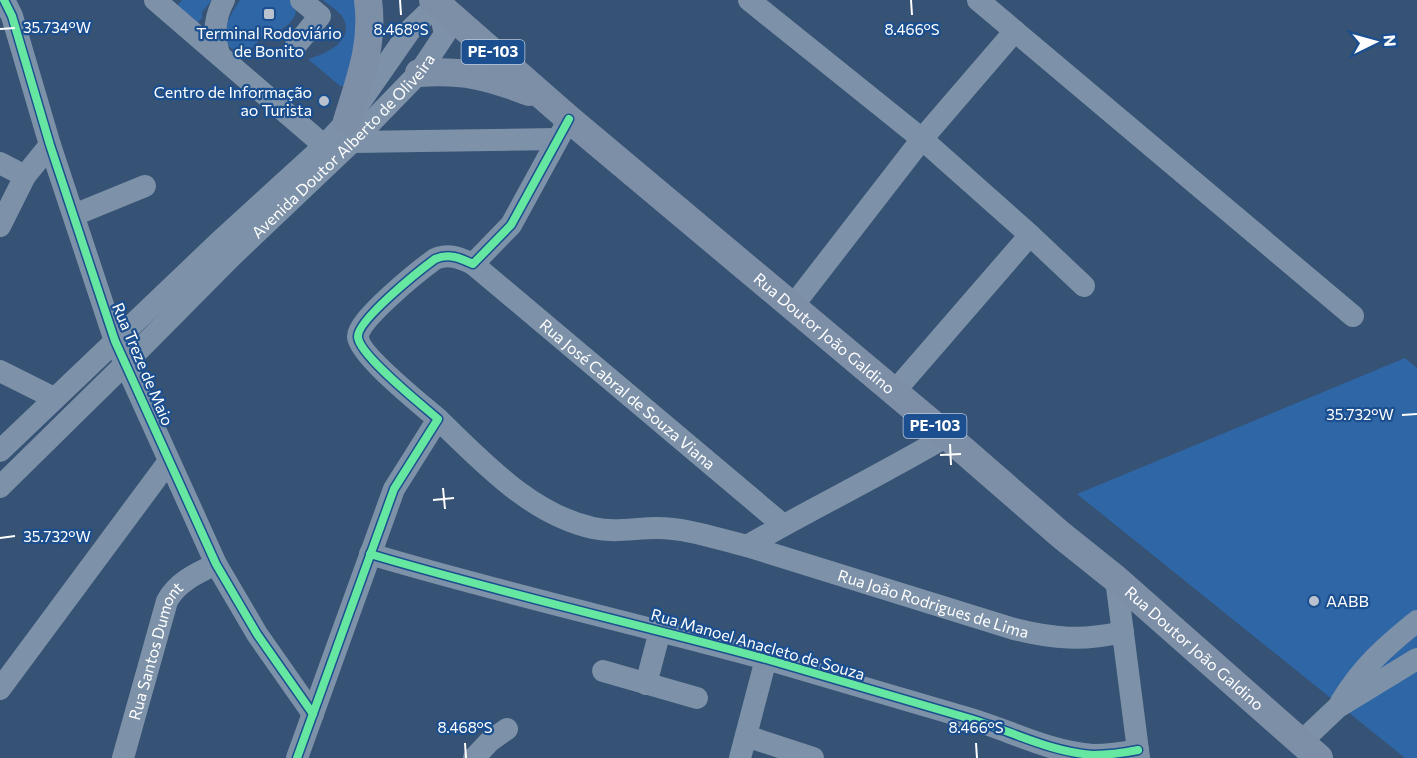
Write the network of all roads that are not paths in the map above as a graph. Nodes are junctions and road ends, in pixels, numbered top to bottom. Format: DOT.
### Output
graph roads {
  1 [pos="155,0"];
  2 [pos="224,0"];
  3 [pos="301,0"];
  4 [pos="368,0"];
  5 [pos="749,0"];
  6 [pos="978,0"];
  7 [pos="437,2"];
  8 [pos="5,13"];
  9 [pos="1015,31"];
  10 [pos="296,45"];
  11 [pos="219,54"];
  12 [pos="419,73"];
  13 [pos="548,99"];
  14 [pos="563,129"];
  15 [pos="922,139"];
  16 [pos="340,141"];
  17 [pos="50,145"];
  18 [pos="0,163"];
  19 [pos="25,176"];
  20 [pos="145,186"];
  21 [pos="74,215"];
  22 [pos="0,226"];
  23 [pos="1030,235"];
  24 [pos="225,249"];
  25 [pos="473,264"];
  26 [pos="1084,286"];
  27 [pos="792,307"];
  28 [pos="1353,316"];
  29 [pos="115,341"];
  30 [pos="125,364"];
  31 [pos="0,370"];
  32 [pos="894,392"];
  33 [pos="54,398"];
  34 [pos="438,419"];
  35 [pos="947,436"];
  36 [pos="0,451"];
  37 [pos="169,460"];
  38 [pos="0,487"];
  39 [pos="783,525"];
  40 [pos="747,546"];
  41 [pos="370,554"];
  42 [pos="216,564"];
  43 [pos="1116,579"];
  44 [pos="1417,621"];
  45 [pos="660,631"];
  46 [pos="1123,632"];
  47 [pos="766,659"];
  48 [pos="1417,659"];
  49 [pos="603,671"];
  50 [pos="646,684"];
  51 [pos="0,689"];
  52 [pos="697,699"];
  53 [pos="1338,707"];
  54 [pos="312,714"];
  55 [pos="507,729"];
  56 [pos="746,736"];
  57 [pos="1310,750"];
  58 [pos="1138,754"];
  59 [pos="123,758"];
  60 [pos="297,758"];
  61 [pos="474,758"];
  62 [pos="740,758"];
  63 [pos="813,758"];
  1 -- 11 [label="street"];
  2 -- 11 [label="street"];
  3 -- 10 [label="street"];
  4 -- 16 [label="main road"];
  5 -- 15 [label="street"];
  6 -- 9 [label="street"];
  7 -- 12 [label="street, Avenida Doutor Alberto de Oliveira / PE-103"];
  7 -- 13 [label="main road, Rua Doutor João Galdino / PE-103"];
  7 -- 16 [label="street, Avenida Doutor Alberto de Oliveira / PE-103"];
  8 -- 17 [label="street, Rua Treze de Maio"];
  9 -- 15 [label="street"];
  9 -- 28 [label="street"];
  11 -- 16 [label="street"];
  12 -- 13 [label="main road"];
  12 -- 16 [label="street, Avenida Doutor Alberto de Oliveira / PE-103"];
  13 -- 14 [label="main road, Rua Doutor João Galdino / PE-103"];
  14 -- 16 [label="street"];
  14 -- 25 [label="street"];
  14 -- 27 [label="main road, Rua Doutor João Galdino / PE-103"];
  15 -- 23 [label="street"];
  15 -- 27 [label="street"];
  16 -- 24 [label="street, Avenida Doutor Alberto de Oliveira / PE-103"];
  17 -- 19 [label="street"];
  17 -- 21 [label="street, Rua Treze de Maio"];
  18 -- 19 [label="street"];
  19 -- 22 [label="street"];
  20 -- 21 [label="street"];
  21 -- 29 [label="street, Rua Treze de Maio"];
  23 -- 26 [label="street"];
  23 -- 32 [label="street"];
  24 -- 29 [label="street, Avenida Doutor Alberto de Oliveira / PE-103"];
  24 -- 30 [label="street, Avenida Doutor Alberto de Oliveira / PE-103"];
  25 -- 34 [label="street, Rua João Rodrigues de Lima"];
  25 -- 39 [label="street, Rua José Cabral de Souza Viana"];
  27 -- 32 [label="main road, Rua Doutor João Galdino / PE-103"];
  29 -- 30 [label="street, Rua Treze de Maio"];
  29 -- 33 [label="street, Avenida Doutor Alberto de Oliveira / PE-103"];
  30 -- 37 [label="street, Rua Treze de Maio"];
  30 -- 38 [label="street, Avenida Doutor Alberto de Oliveira / PE-103"];
  31 -- 33 [label="street"];
  32 -- 35 [label="main road, Rua Doutor João Galdino / PE-103"];
  33 -- 36 [label="street, Avenida Doutor Alberto de Oliveira / PE-103"];
  34 -- 40 [label="street, Rua João Rodrigues de Lima"];
  34 -- 41 [label="street"];
  35 -- 39 [label="street"];
  35 -- 43 [label="main road, Rua Doutor João Galdino / PE-103"];
  37 -- 42 [label="street, Rua Treze de Maio"];
  37 -- 51 [label="street"];
  39 -- 40 [label="street"];
  40 -- 46 [label="street, Rua João Rodrigues de Lima"];
  41 -- 45 [label="street, Rua Manoel Anacleto de Souza"];
  41 -- 54 [label="street"];
  42 -- 54 [label="street, Rua Treze de Maio"];
  42 -- 59 [label="street, Rua Santos Dumont"];
  43 -- 46 [label="street"];
  43 -- 57 [label="main road, Rua Doutor João Galdino / PE-103"];
  44 -- 53 [label="street"];
  45 -- 47 [label="street, Rua Manoel Anacleto de Souza"];
  45 -- 50 [label="street"];
  46 -- 58 [label="street"];
  47 -- 56 [label="street"];
  47 -- 58 [label="street, Rua Manoel Anacleto de Souza"];
  48 -- 53 [label="street"];
  49 -- 50 [label="street"];
  50 -- 52 [label="street"];
  53 -- 57 [label="street"];
  54 -- 60 [label="street"];
  55 -- 61 [label="street"];
  56 -- 62 [label="street"];
  56 -- 63 [label="street"];
}
